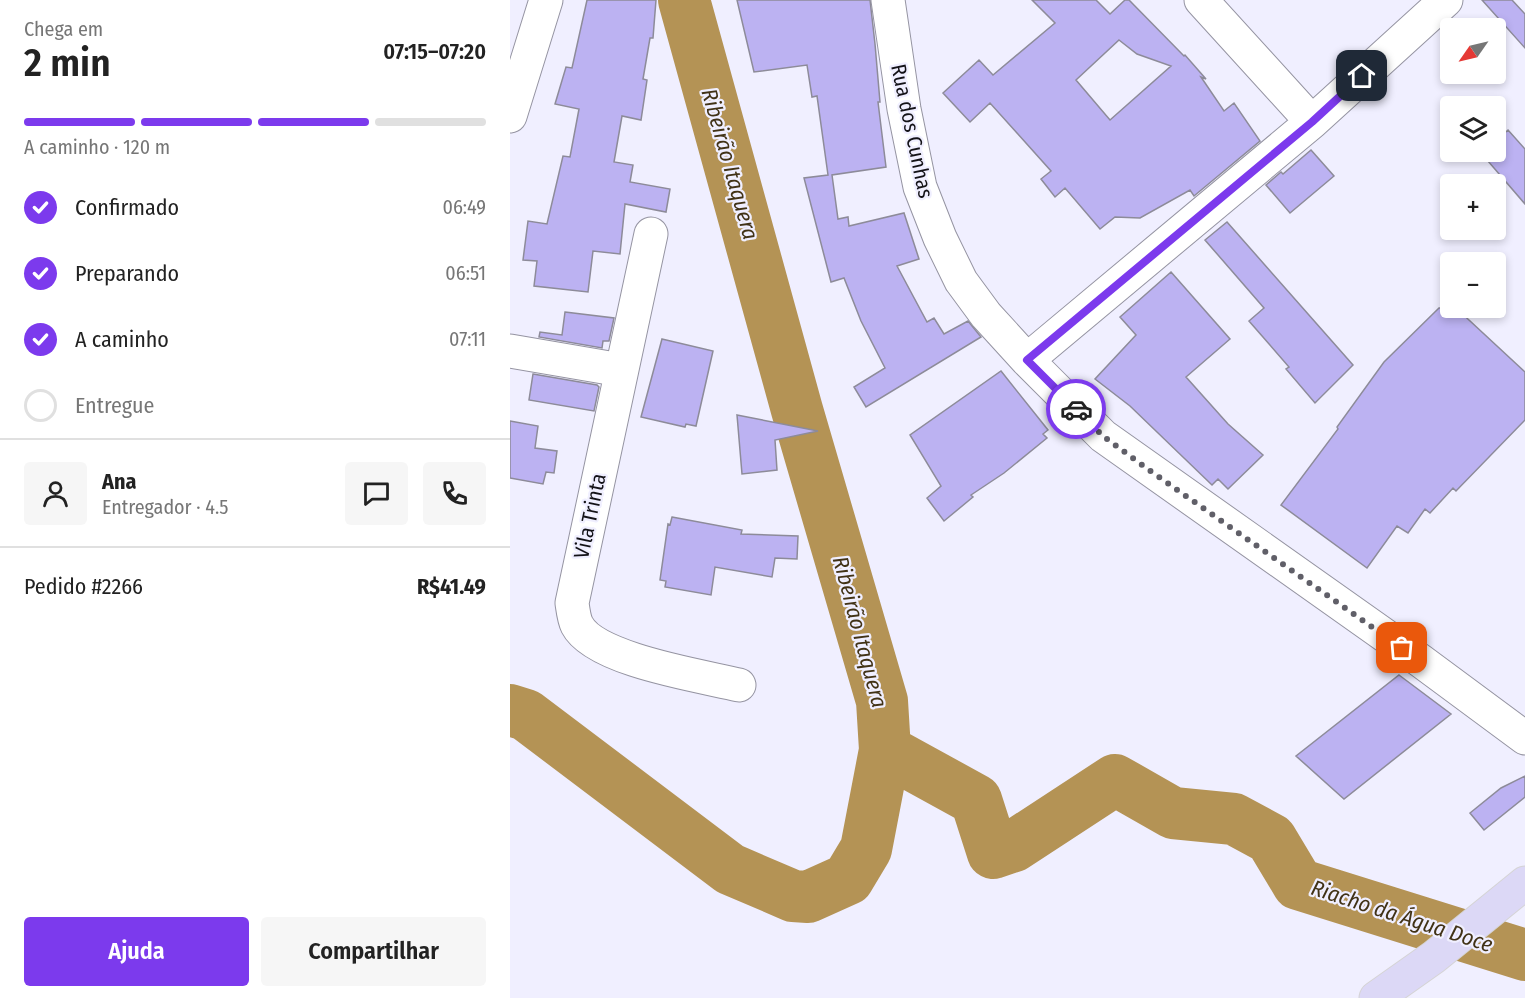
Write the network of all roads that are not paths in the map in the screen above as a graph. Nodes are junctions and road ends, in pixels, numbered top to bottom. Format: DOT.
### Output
graph roads {
  1 [pos="546,0"];
  2 [pos="888,0"];
  3 [pos="1201,0"];
  4 [pos="1446,0"];
  5 [pos="510,116"];
  6 [pos="1312,122"];
  7 [pos="651,234"];
  8 [pos="510,351"];
  9 [pos="1027,360"];
  10 [pos="621,370"];
  11 [pos="739,685"];
  12 [pos="1525,738"];
  13 [pos="1525,883"];
  14 [pos="1376,998"];
  1 -- 5 [label="street"];
  2 -- 9 [label="street, Rua dos Cunhas"];
  3 -- 6 [label="street"];
  4 -- 6 [label="street"];
  6 -- 9 [label="street"];
  7 -- 10 [label="street, Vila Trinta"];
  8 -- 10 [label="street"];
  9 -- 12 [label="street, Rua dos Cunhas"];
  10 -- 11 [label="street, Vila Trinta"];
  13 -- 14 [label="main road"];
}
